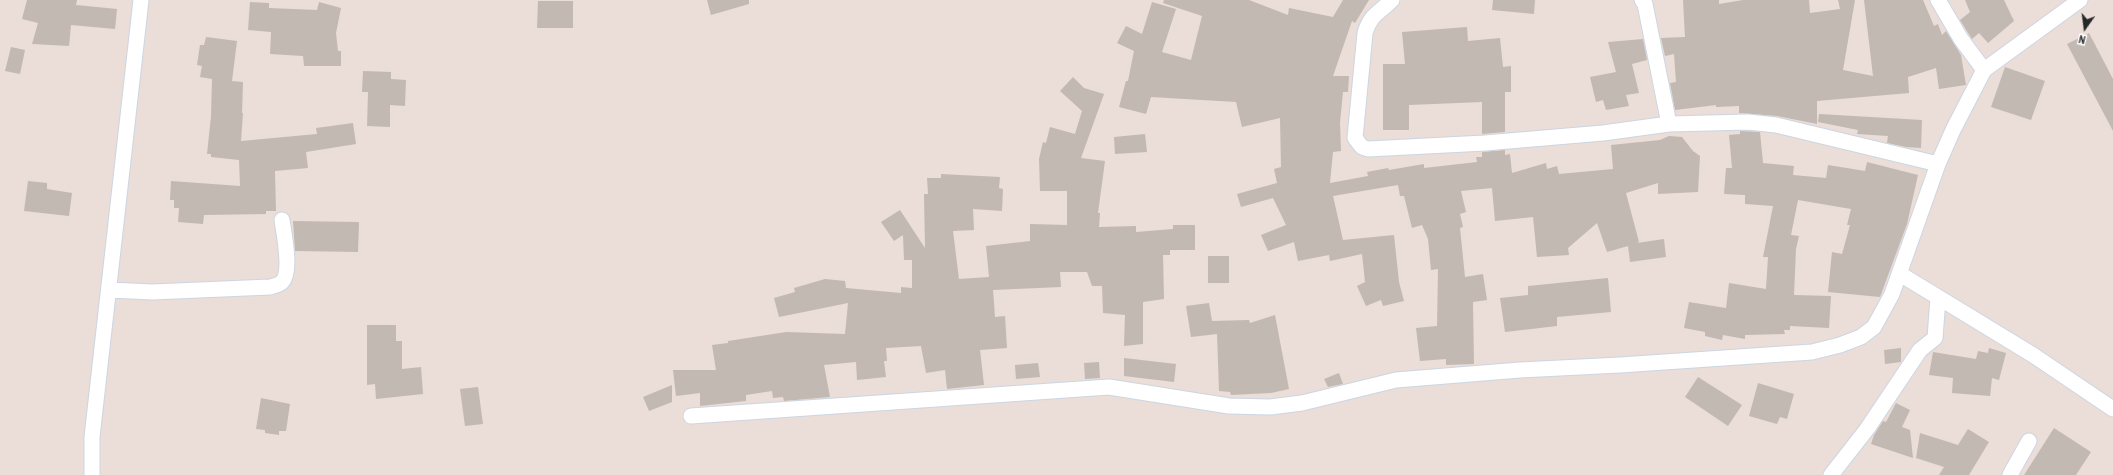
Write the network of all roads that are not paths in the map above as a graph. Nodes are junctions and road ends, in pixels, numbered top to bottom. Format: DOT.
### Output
graph roads {
  1 [pos="141,0"];
  2 [pos="1392,0"];
  3 [pos="1642,0"];
  4 [pos="1938,0"];
  5 [pos="2080,0"];
  6 [pos="1984,70"];
  7 [pos="1669,124"];
  8 [pos="1938,164"];
  9 [pos="282,220"];
  10 [pos="1900,274"];
  11 [pos="110,290"];
  12 [pos="1938,298"];
  13 [pos="2113,409"];
  14 [pos="691,416"];
  15 [pos="2029,441"];
  16 [pos="92,475"];
  17 [pos="1831,475"];
  18 [pos="2010,475"];
  1 -- 11 [label="street"];
  2 -- 7 [label="street"];
  3 -- 7 [label="street"];
  4 -- 6 [label="street"];
  5 -- 6 [label="street"];
  6 -- 8 [label="street"];
  7 -- 8 [label="street"];
  8 -- 10 [label="street"];
  9 -- 11 [label="street"];
  10 -- 12 [label="street"];
  10 -- 14 [label="street"];
  11 -- 16 [label="street"];
  12 -- 13 [label="street"];
  12 -- 17 [label="street"];
  15 -- 18 [label="street"];
}
